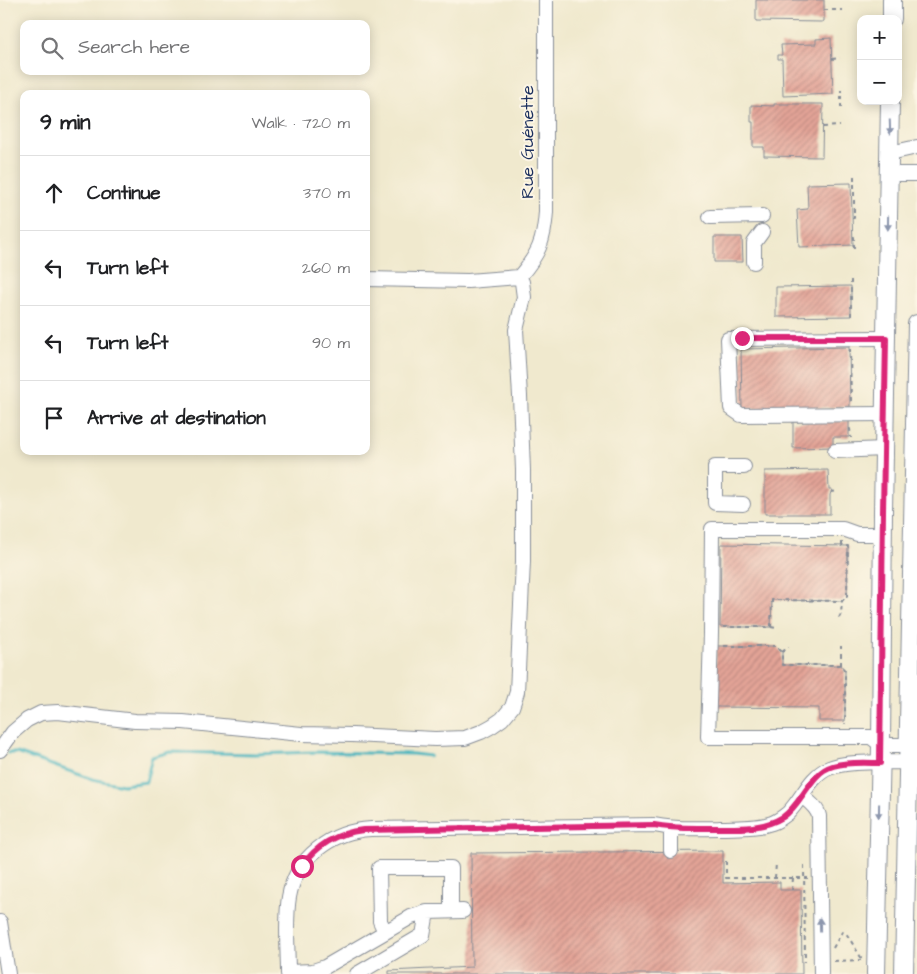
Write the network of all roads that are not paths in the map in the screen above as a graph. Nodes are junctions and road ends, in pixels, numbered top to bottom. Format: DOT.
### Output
graph roads {
  1 [pos="546,0"];
  2 [pos="892,0"];
  3 [pos="892,15"];
  4 [pos="890,105"];
  5 [pos="917,147"];
  6 [pos="890,153"];
  7 [pos="889,174"];
  8 [pos="917,174"];
  9 [pos="762,216"];
  10 [pos="710,217"];
  11 [pos="762,232"];
  12 [pos="750,253"];
  13 [pos="519,277"];
  14 [pos="370,279"];
  15 [pos="917,324"];
  16 [pos="886,338"];
  17 [pos="885,414"];
  18 [pos="916,430"];
  19 [pos="884,450"];
  20 [pos="836,451"];
  21 [pos="916,462"];
  22 [pos="744,467"];
  23 [pos="743,504"];
  24 [pos="883,534"];
  25 [pos="915,573"];
  26 [pos="881,745"];
  27 [pos="913,745"];
  28 [pos="0,750"];
  29 [pos="908,762"];
  30 [pos="880,763"];
  31 [pos="802,796"];
  32 [pos="671,829"];
  33 [pos="671,851"];
  34 [pos="427,912"];
  35 [pos="0,922"];
  36 [pos="385,932"];
  37 [pos="871,967"];
  38 [pos="325,968"];
  39 [pos="824,968"];
  40 [pos="288,973"];
  41 [pos="8,974"];
  42 [pos="357,974"];
  43 [pos="904,974"];
  1 -- 13 [label="street, Rue Guénette"];
  2 -- 3 [label="main road"];
  4 -- 6 [label="main road, one-way"];
  5 -- 6 [label="street"];
  6 -- 7 [label="main road"];
  7 -- 8 [label="street"];
  7 -- 16 [label="main road, one-way"];
  9 -- 10 [label="street"];
  11 -- 12 [label="street"];
  13 -- 14 [label="street"];
  13 -- 28 [label="street"];
  15 -- 18 [label="main road"];
  16 -- 17 [label="main road"];
  16 -- 17 [label="street"];
  17 -- 19 [label="main road"];
  18 -- 21 [label="main road"];
  19 -- 20 [label="street"];
  19 -- 24 [label="main road"];
  21 -- 25 [label="main road"];
  22 -- 23 [label="street"];
  24 -- 26 [label="main road"];
  24 -- 26 [label="street"];
  25 -- 27 [label="main road"];
  26 -- 27 [label="street"];
  26 -- 30 [label="main road"];
  27 -- 29 [label="main road"];
  29 -- 30 [label="street"];
  29 -- 43 [label="main road"];
  30 -- 31 [label="street"];
  30 -- 37 [label="main road, one-way"];
  31 -- 32 [label="street"];
  39 -- 31 [label="street, one-way"];
  32 -- 33 [label="street"];
  32 -- 40 [label="street"];
  34 -- 36 [label="street"];
  34 -- 36 [label="street"];
  34 -- 38 [label="street"];
  34 -- 42 [label="street"];
  35 -- 41 [label="street"];
  36 -- 38 [label="street"];
  38 -- 40 [label="street"];
}
